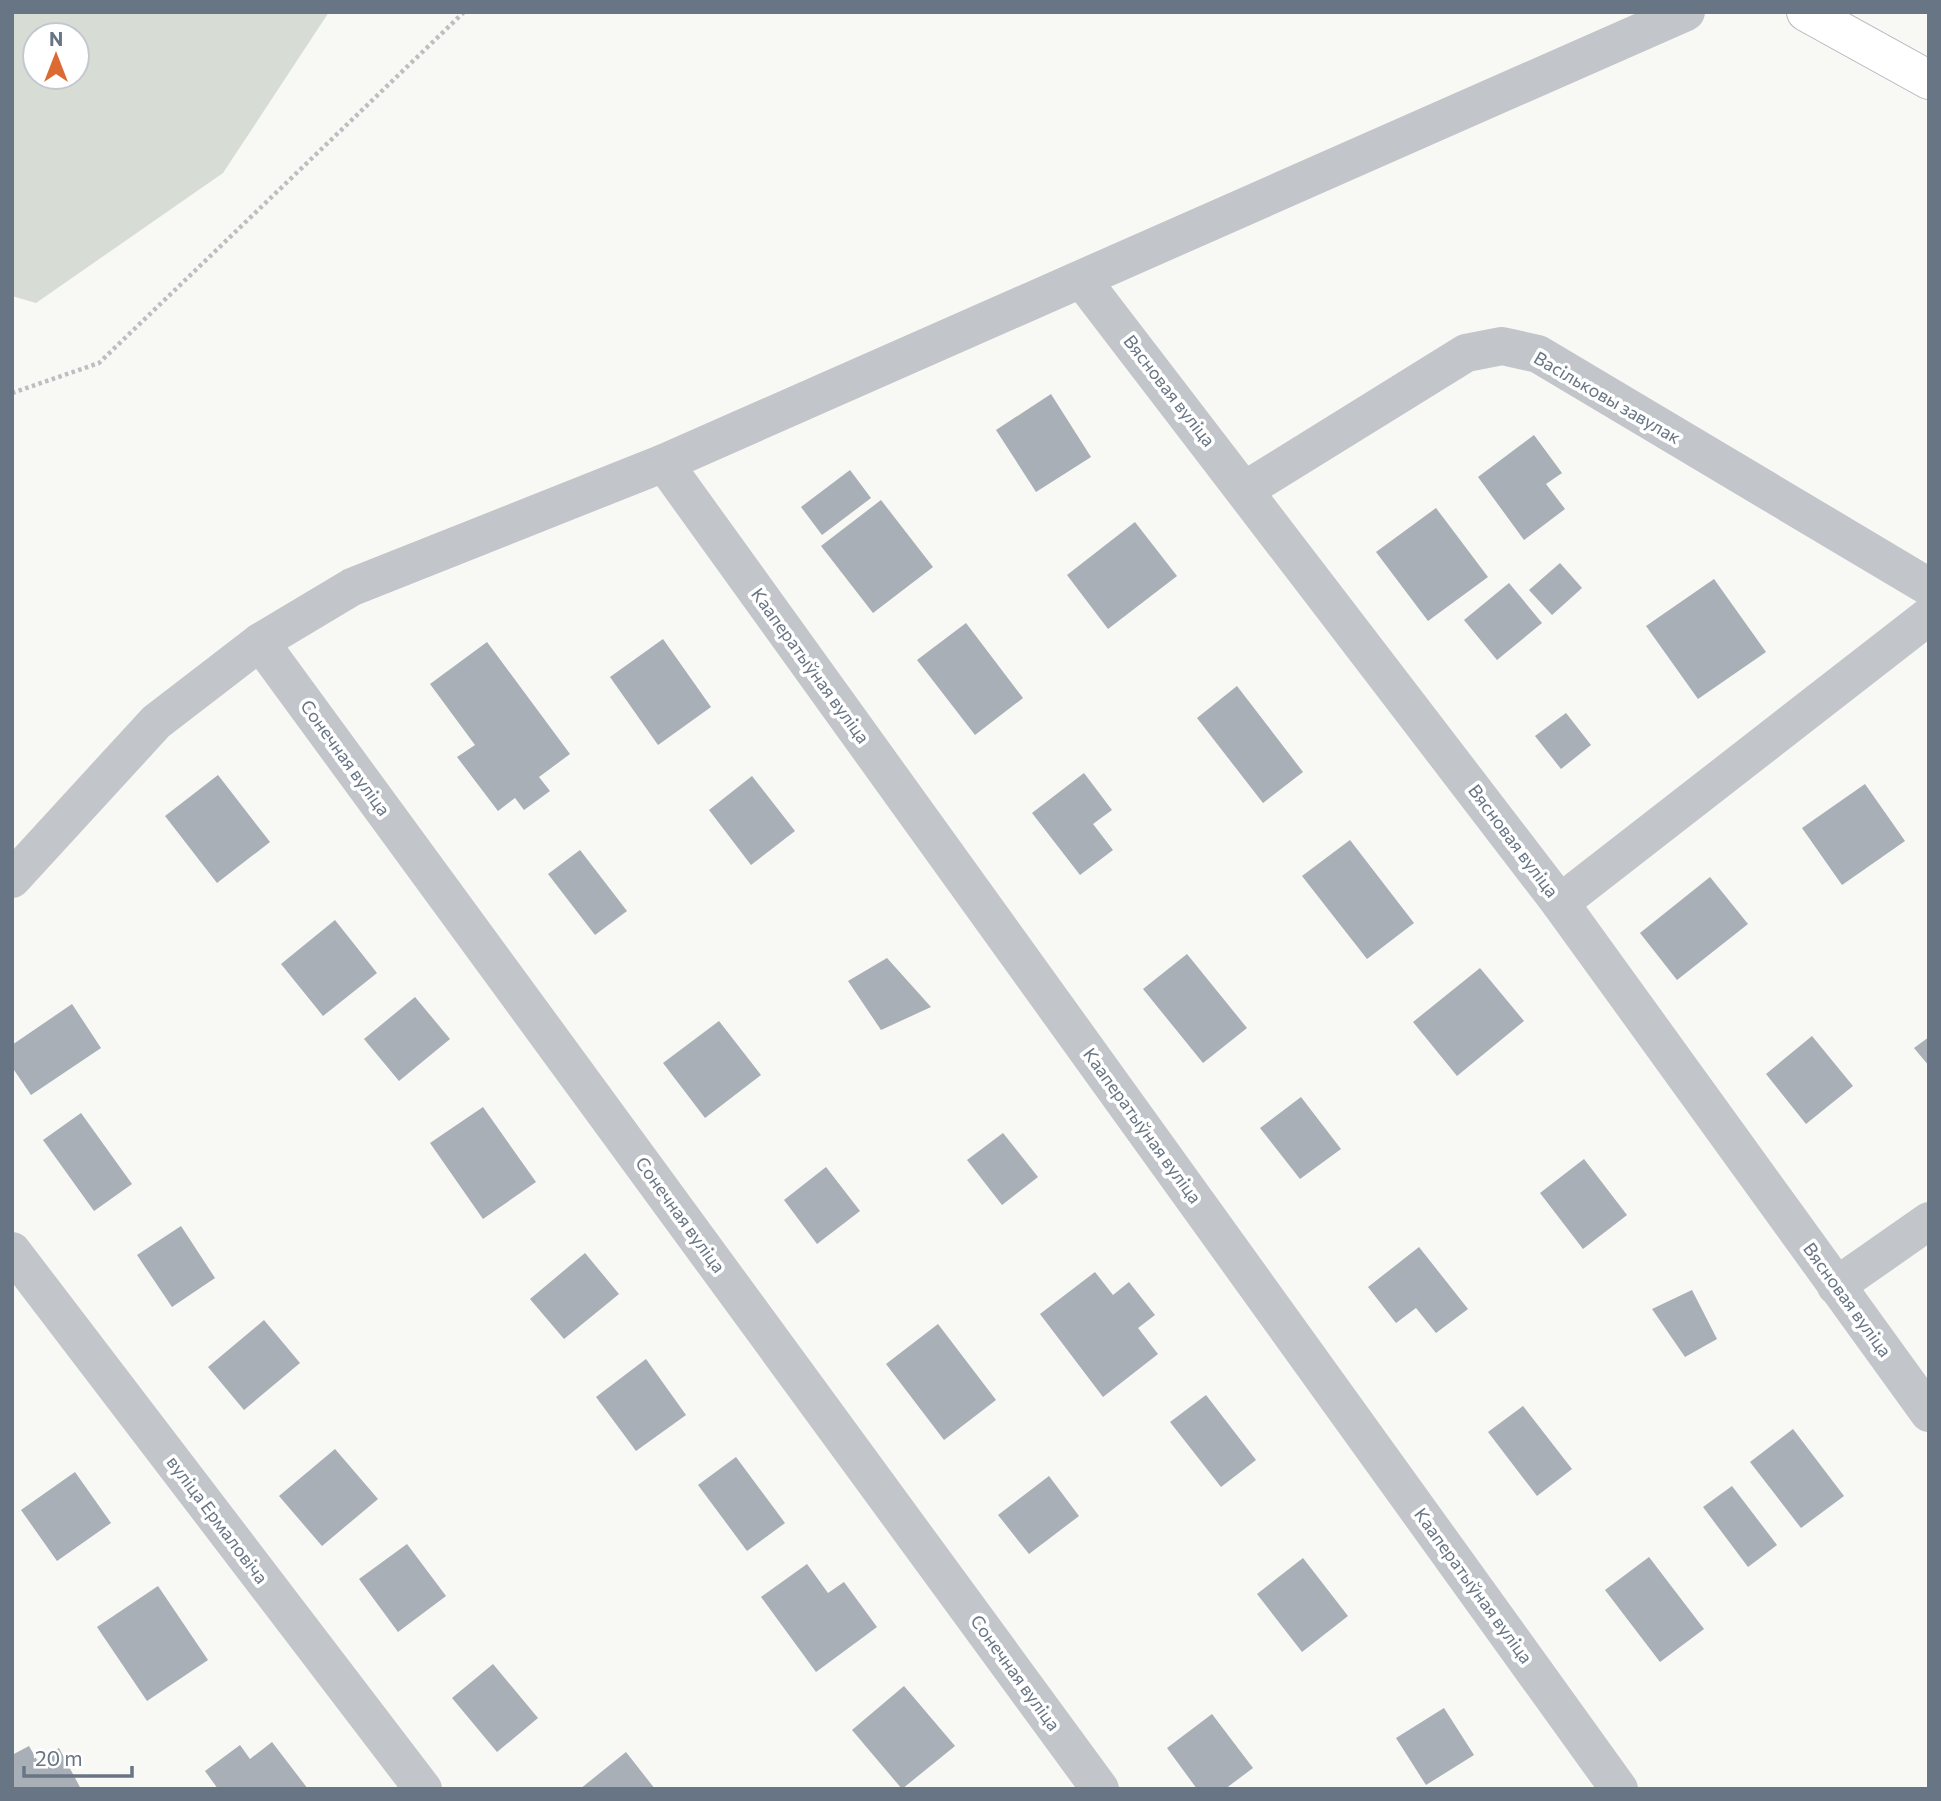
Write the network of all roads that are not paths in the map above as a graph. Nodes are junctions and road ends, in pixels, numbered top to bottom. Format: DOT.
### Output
graph roads {
  1 [pos="1686,12"];
  2 [pos="1806,12"];
  3 [pos="1929,80"];
  4 [pos="1083,281"];
  5 [pos="664,463"];
  6 [pos="1245,490"];
  7 [pos="1929,587"];
  8 [pos="1929,616"];
  9 [pos="260,642"];
  10 [pos="12,880"];
  11 [pos="1560,903"];
  12 [pos="1929,1221"];
  13 [pos="12,1251"];
  14 [pos="1836,1286"];
  15 [pos="1929,1413"];
  16 [pos="423,1789"];
  17 [pos="1100,1789"];
  18 [pos="1619,1789"];
  1 -- 4 [label="street"];
  2 -- 3 [label="street"];
  4 -- 5 [label="street"];
  4 -- 6 [label="street, Вясновая вуліца"];
  5 -- 9 [label="street"];
  5 -- 18 [label="street, Кааператыўная вуліца"];
  6 -- 7 [label="street, Васільковы завулак"];
  6 -- 11 [label="street, Вясновая вуліца"];
  8 -- 11 [label="street"];
  9 -- 10 [label="street"];
  9 -- 17 [label="street, Сонечная вуліца"];
  11 -- 14 [label="street, Вясновая вуліца"];
  12 -- 14 [label="street"];
  13 -- 16 [label="street, вуліца Ермаловіча"];
  14 -- 15 [label="street, Вясновая вуліца"];
}
